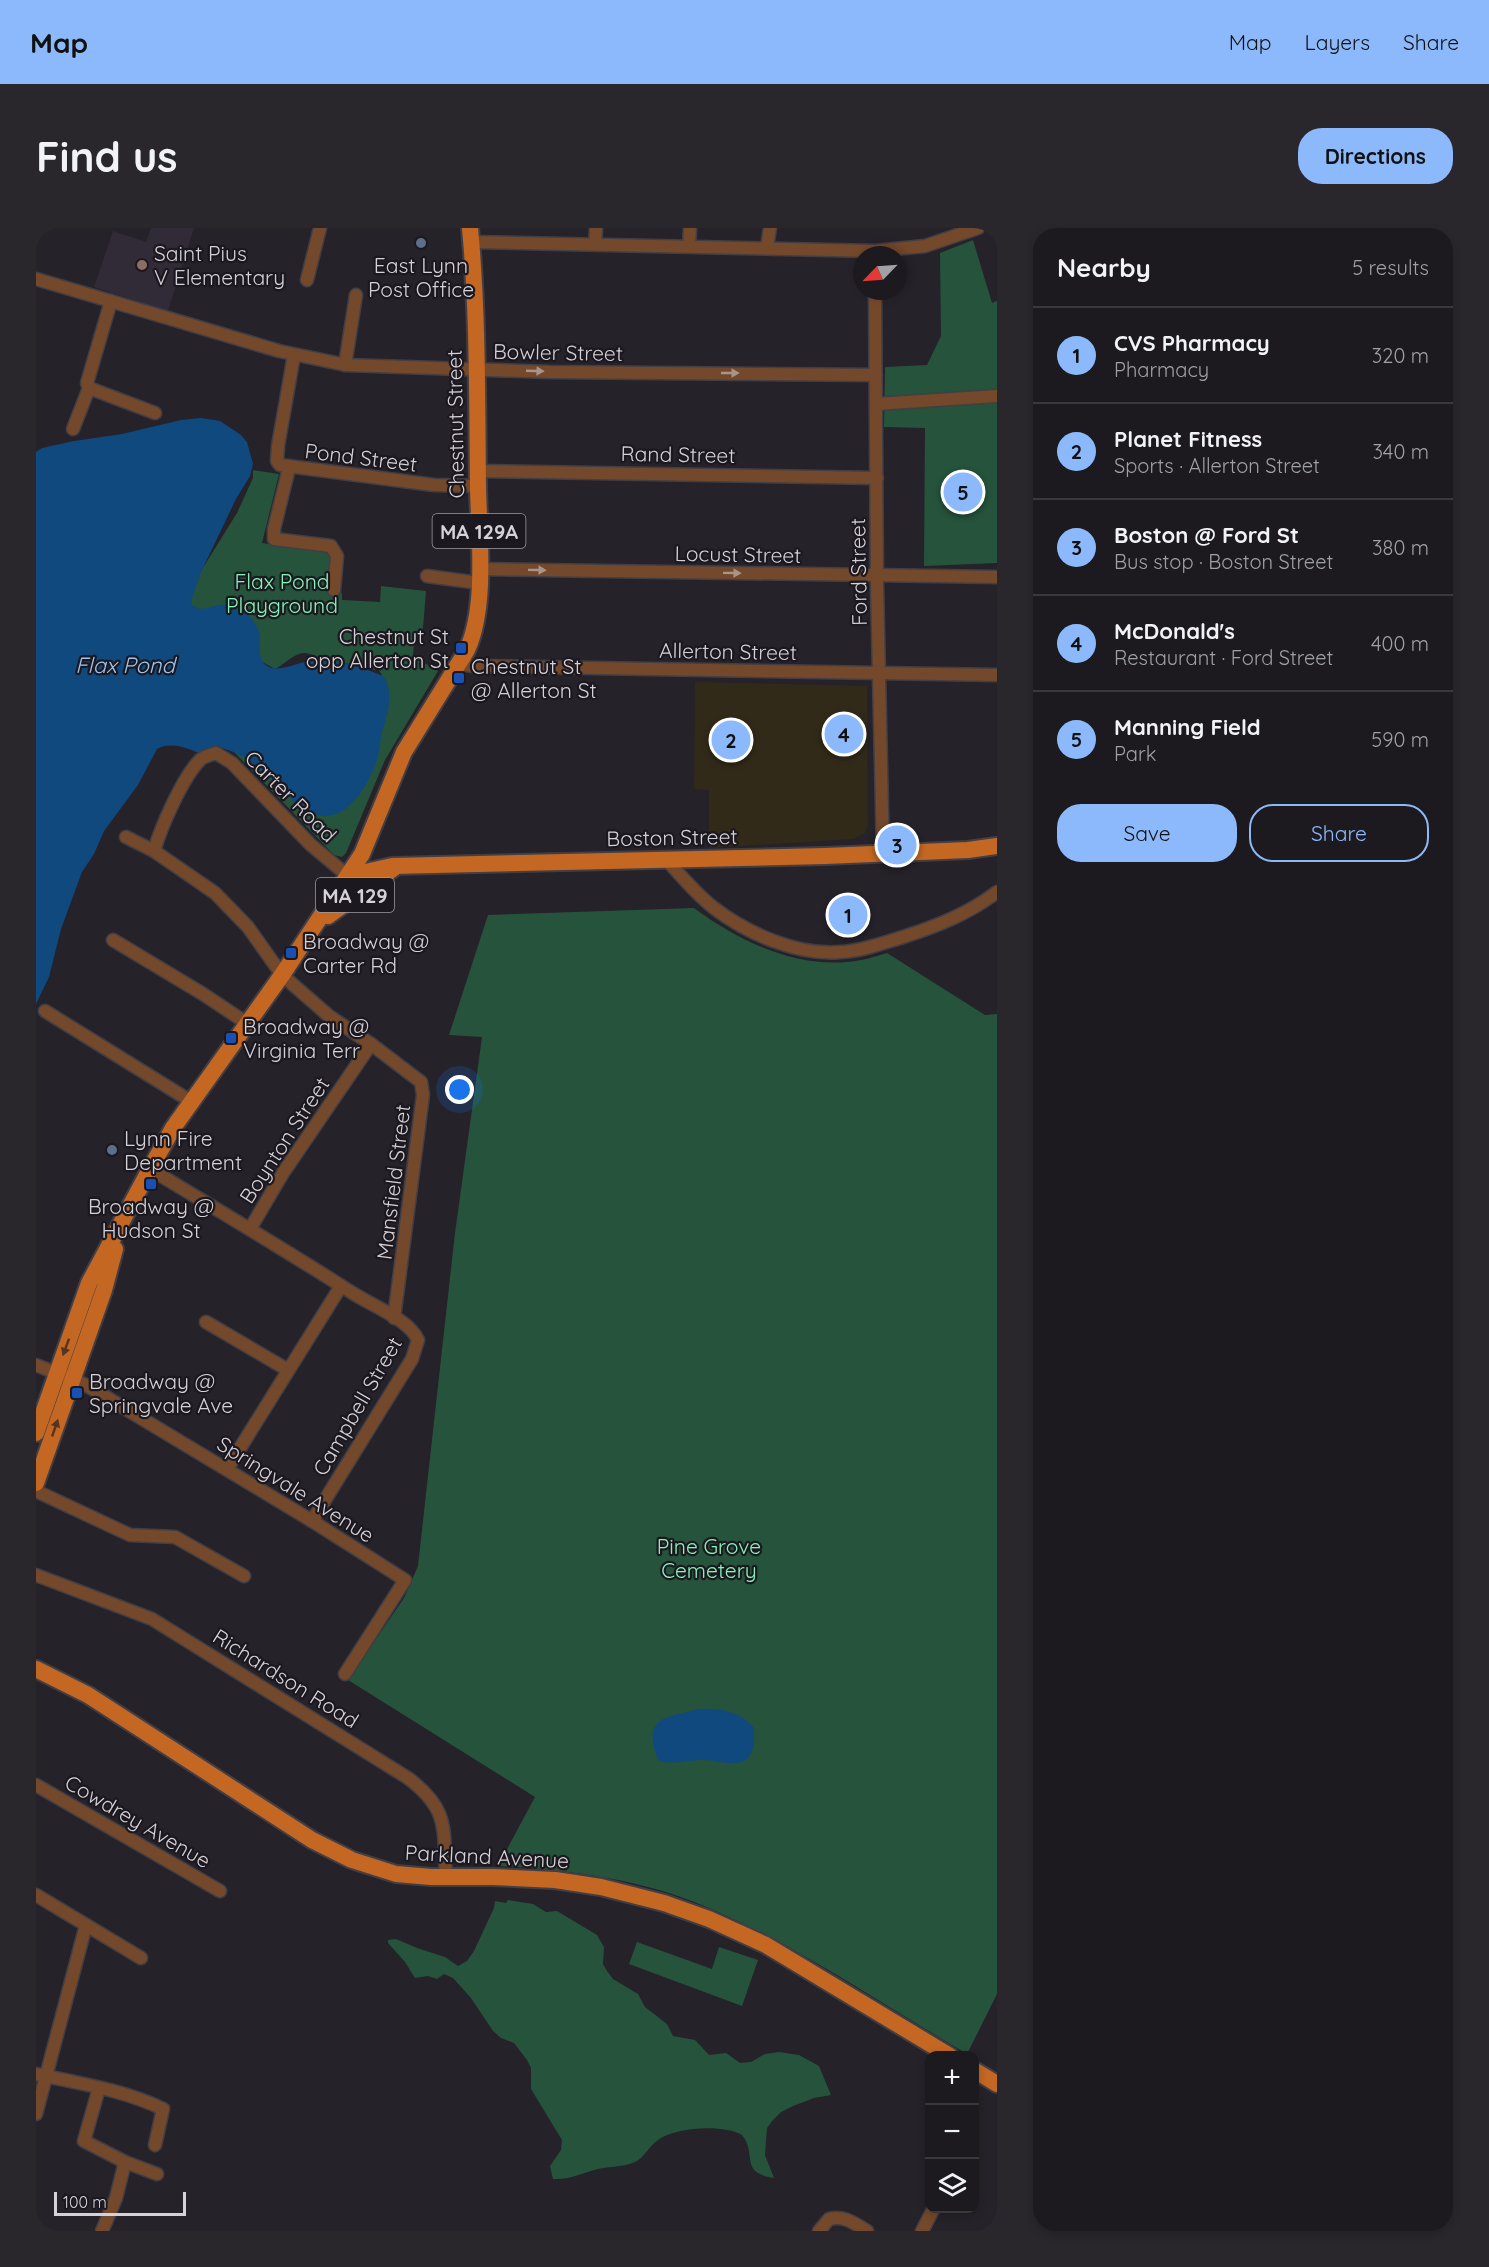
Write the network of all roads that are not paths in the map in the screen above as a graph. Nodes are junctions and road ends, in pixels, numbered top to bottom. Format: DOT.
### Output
graph roads {
  1 [pos="320,228"];
  2 [pos="596,228"];
  3 [pos="690,228"];
  4 [pos="770,228"];
  5 [pos="978,228"];
  6 [pos="470,232"];
  7 [pos="595,244"];
  8 [pos="689,246"];
  9 [pos="767,247"];
  10 [pos="907,249"];
  11 [pos="853,252"];
  12 [pos="36,279"];
  13 [pos="307,279"];
  14 [pos="356,295"];
  15 [pos="875,300"];
  16 [pos="111,301"];
  17 [pos="294,355"];
  18 [pos="345,365"];
  19 [pos="476,370"];
  20 [pos="876,375"];
  21 [pos="89,388"];
  22 [pos="997,396"];
  23 [pos="876,404"];
  24 [pos="155,413"];
  25 [pos="73,429"];
  26 [pos="289,468"];
  27 [pos="877,478"];
  28 [pos="478,479"];
  29 [pos="427,576"];
  30 [pos="479,576"];
  31 [pos="878,576"];
  32 [pos="997,577"];
  33 [pos="334,590"];
  34 [pos="458,664"];
  35 [pos="880,675"];
  36 [pos="997,675"];
  37 [pos="126,837"];
  38 [pos="997,846"];
  39 [pos="154,851"];
  40 [pos="882,854"];
  41 [pos="666,859"];
  42 [pos="398,866"];
  43 [pos="348,876"];
  44 [pos="997,892"];
  45 [pos="314,927"];
  46 [pos="113,940"];
  47 [pos="282,975"];
  48 [pos="45,1011"];
  49 [pos="248,1024"];
  50 [pos="371,1044"];
  51 [pos="192,1102"];
  52 [pos="150,1169"];
  53 [pos="250,1229"];
  54 [pos="342,1286"];
  55 [pos="394,1318"];
  56 [pos="206,1322"];
  57 [pos="36,1365"];
  58 [pos="288,1370"];
  59 [pos="64,1377"];
  60 [pos="36,1433"];
  61 [pos="227,1469"];
  62 [pos="36,1483"];
  63 [pos="36,1491"];
  64 [pos="312,1521"];
  65 [pos="36,1575"];
  66 [pos="244,1576"];
  67 [pos="36,1669"];
  68 [pos="345,1674"];
  69 [pos="36,1785"];
  70 [pos="446,1877"];
  71 [pos="220,1891"];
  72 [pos="36,1895"];
  73 [pos="86,1925"];
  74 [pos="141,1958"];
  75 [pos="943,2051"];
  76 [pos="979,2073"];
  77 [pos="41,2075"];
  78 [pos="997,2084"];
  79 [pos="99,2088"];
  80 [pos="36,2114"];
  81 [pos="155,2145"];
  82 [pos="125,2162"];
  83 [pos="157,2174"];
  84 [pos="931,2213"];
  85 [pos="102,2231"];
  86 [pos="819,2231"];
  87 [pos="867,2231"];
  88 [pos="922,2231"];
  1 -- 13 [label="street"];
  2 -- 7 [label="street"];
  3 -- 8 [label="street"];
  4 -- 9 [label="street"];
  5 -- 10 [label="street"];
  6 -- 7 [label="street"];
  6 -- 19 [label="main road, Chestnut Street / MA 129A"];
  7 -- 8 [label="street"];
  8 -- 9 [label="street"];
  9 -- 11 [label="street"];
  12 -- 16 [label="street, Bowler Street"];
  14 -- 18 [label="street"];
  15 -- 20 [label="street, Ford Street"];
  16 -- 17 [label="street, Bowler Street"];
  16 -- 21 [label="street"];
  17 -- 18 [label="street, Bowler Street"];
  17 -- 26 [label="street, Pond Street"];
  18 -- 19 [label="street, Bowler Street"];
  19 -- 20 [label="street, Bowler Street, one-way"];
  19 -- 28 [label="main road, Chestnut Street / MA 129A"];
  20 -- 23 [label="street, Ford Street"];
  21 -- 24 [label="street"];
  21 -- 25 [label="street"];
  22 -- 23 [label="street"];
  23 -- 27 [label="street, Ford Street"];
  26 -- 28 [label="street, Pond Street"];
  26 -- 33 [label="street"];
  27 -- 28 [label="street, Rand Street"];
  27 -- 31 [label="street, Ford Street"];
  28 -- 30 [label="main road, Chestnut Street / MA 129A"];
  29 -- 30 [label="street, Locust Street"];
  30 -- 31 [label="street, Locust Street, one-way"];
  30 -- 34 [label="main road, Chestnut Street / MA 129A"];
  31 -- 32 [label="street, Locust Street"];
  31 -- 35 [label="street, Ford Street"];
  34 -- 35 [label="street, Allerton Street"];
  34 -- 43 [label="main road, Chestnut Street / MA 129A"];
  35 -- 36 [label="street, Allerton Street"];
  35 -- 40 [label="street, Ford Street"];
  37 -- 39 [label="street"];
  38 -- 40 [label="main road, Boston Street / MA 129"];
  39 -- 43 [label="street, Carter Road"];
  39 -- 47 [label="street"];
  40 -- 41 [label="main road, Boston Street / MA 129"];
  41 -- 42 [label="main road, Boston Street / MA 129"];
  41 -- 44 [label="street"];
  42 -- 43 [label="main road, Boston Street / MA 129"];
  42 -- 45 [label="main road, MA 129"];
  43 -- 45 [label="main road, MA 129"];
  45 -- 47 [label="main road, MA 129"];
  46 -- 49 [label="street"];
  47 -- 49 [label="main road, MA 129"];
  47 -- 50 [label="street, Mansfield Street"];
  48 -- 51 [label="street"];
  49 -- 51 [label="main road, MA 129"];
  50 -- 53 [label="street, Boynton Street"];
  50 -- 55 [label="street, Mansfield Street"];
  51 -- 52 [label="main road, MA 129"];
  52 -- 53 [label="street"];
  52 -- 59 [label="main road, MA 129"];
  53 -- 54 [label="street"];
  54 -- 55 [label="street"];
  54 -- 58 [label="street"];
  55 -- 64 [label="street, Campbell Street"];
  56 -- 58 [label="street"];
  57 -- 59 [label="street, Springvale Avenue"];
  58 -- 61 [label="street"];
  59 -- 60 [label="main road, MA 129"];
  59 -- 61 [label="street, Springvale Avenue"];
  62 -- 59 [label="main road, MA 129, one-way"];
  61 -- 64 [label="street, Springvale Avenue"];
  63 -- 66 [label="street"];
  64 -- 68 [label="street, Springvale Avenue"];
  65 -- 70 [label="street, Richardson Road"];
  67 -- 70 [label="main road, Parkland Avenue"];
  69 -- 71 [label="street, Cowdrey Avenue"];
  70 -- 75 [label="main road, Parkland Avenue"];
  72 -- 73 [label="street"];
  73 -- 74 [label="street"];
  73 -- 77 [label="street"];
  76 -- 78 [label="main road"];
  77 -- 79 [label="street"];
  77 -- 80 [label="street"];
  79 -- 81 [label="street"];
  79 -- 82 [label="street"];
  82 -- 83 [label="street"];
  82 -- 85 [label="street"];
  84 -- 88 [label="street"];
  86 -- 87 [label="street"];
}
